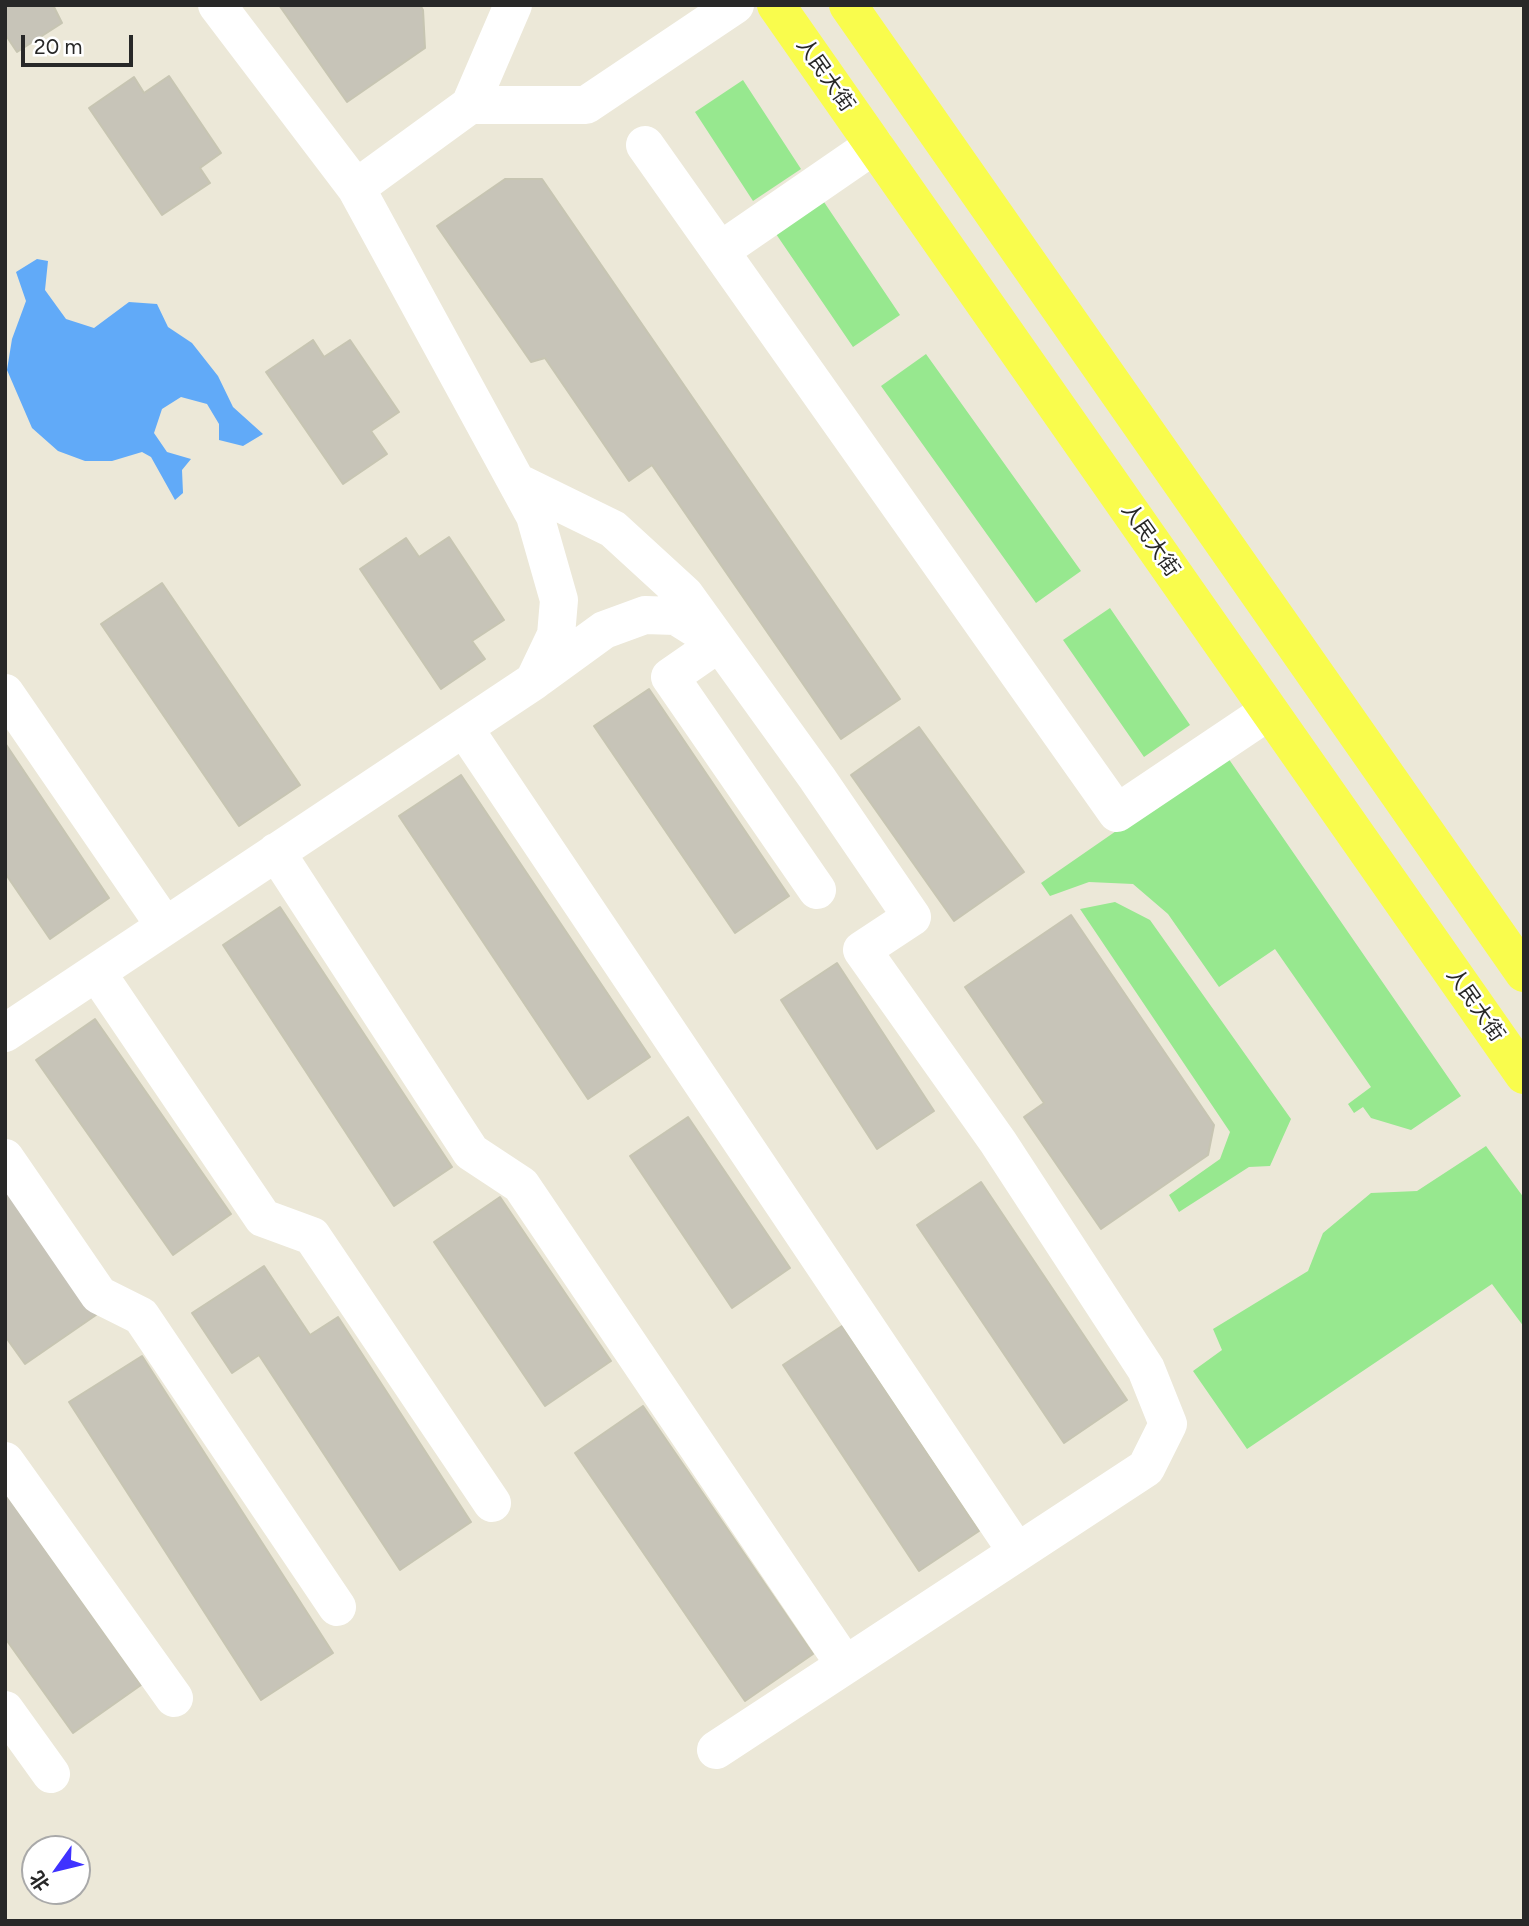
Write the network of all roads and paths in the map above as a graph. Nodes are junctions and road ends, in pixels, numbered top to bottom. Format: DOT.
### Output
graph roads {
  1 [pos="216,5"];
  2 [pos="513,5"];
  3 [pos="735,5"];
  4 [pos="776,5"];
  5 [pos="848,5"];
  6 [pos="470,105"];
  7 [pos="645,145"];
  8 [pos="874,145"];
  9 [pos="356,188"];
  10 [pos="720,251"];
  11 [pos="517,482"];
  12 [pos="719,643"];
  13 [pos="534,681"];
  14 [pos="5,693"];
  15 [pos="1269,711"];
  16 [pos="464,727"];
  17 [pos="275,852"];
  18 [pos="817,890"];
  19 [pos="165,926"];
  20 [pos="1524,972"];
  21 [pos="97,973"];
  22 [pos="5,1033"];
  23 [pos="1524,1075"];
  24 [pos="5,1158"];
  25 [pos="5,1461"];
  26 [pos="492,1503"];
  27 [pos="1017,1552"];
  28 [pos="337,1607"];
  29 [pos="845,1665"];
  30 [pos="174,1698"];
  31 [pos="5,1710"];
  32 [pos="716,1750"];
  33 [pos="51,1774"];
  1 -- 9 [label="street"];
  2 -- 6 [label="street"];
  3 -- 6 [label="street"];
  4 -- 8 [label="main road, 人民大街"];
  5 -- 20 [label="main road"];
  6 -- 9 [label="street"];
  7 -- 10 [label="street"];
  8 -- 10 [label="street"];
  8 -- 15 [label="main road, 人民大街"];
  9 -- 11 [label="street"];
  10 -- 15 [label="street"];
  11 -- 12 [label="street"];
  11 -- 13 [label="street"];
  12 -- 13 [label="street"];
  12 -- 18 [label="street"];
  12 -- 27 [label="street"];
  13 -- 16 [label="street"];
  14 -- 19 [label="street"];
  15 -- 23 [label="main road, 人民大街"];
  16 -- 17 [label="street"];
  16 -- 27 [label="street"];
  17 -- 19 [label="street"];
  17 -- 29 [label="street"];
  19 -- 21 [label="street"];
  21 -- 22 [label="street"];
  21 -- 26 [label="street"];
  24 -- 28 [label="street"];
  25 -- 30 [label="street"];
  27 -- 29 [label="street"];
  29 -- 32 [label="street"];
  31 -- 33 [label="street"];
}
